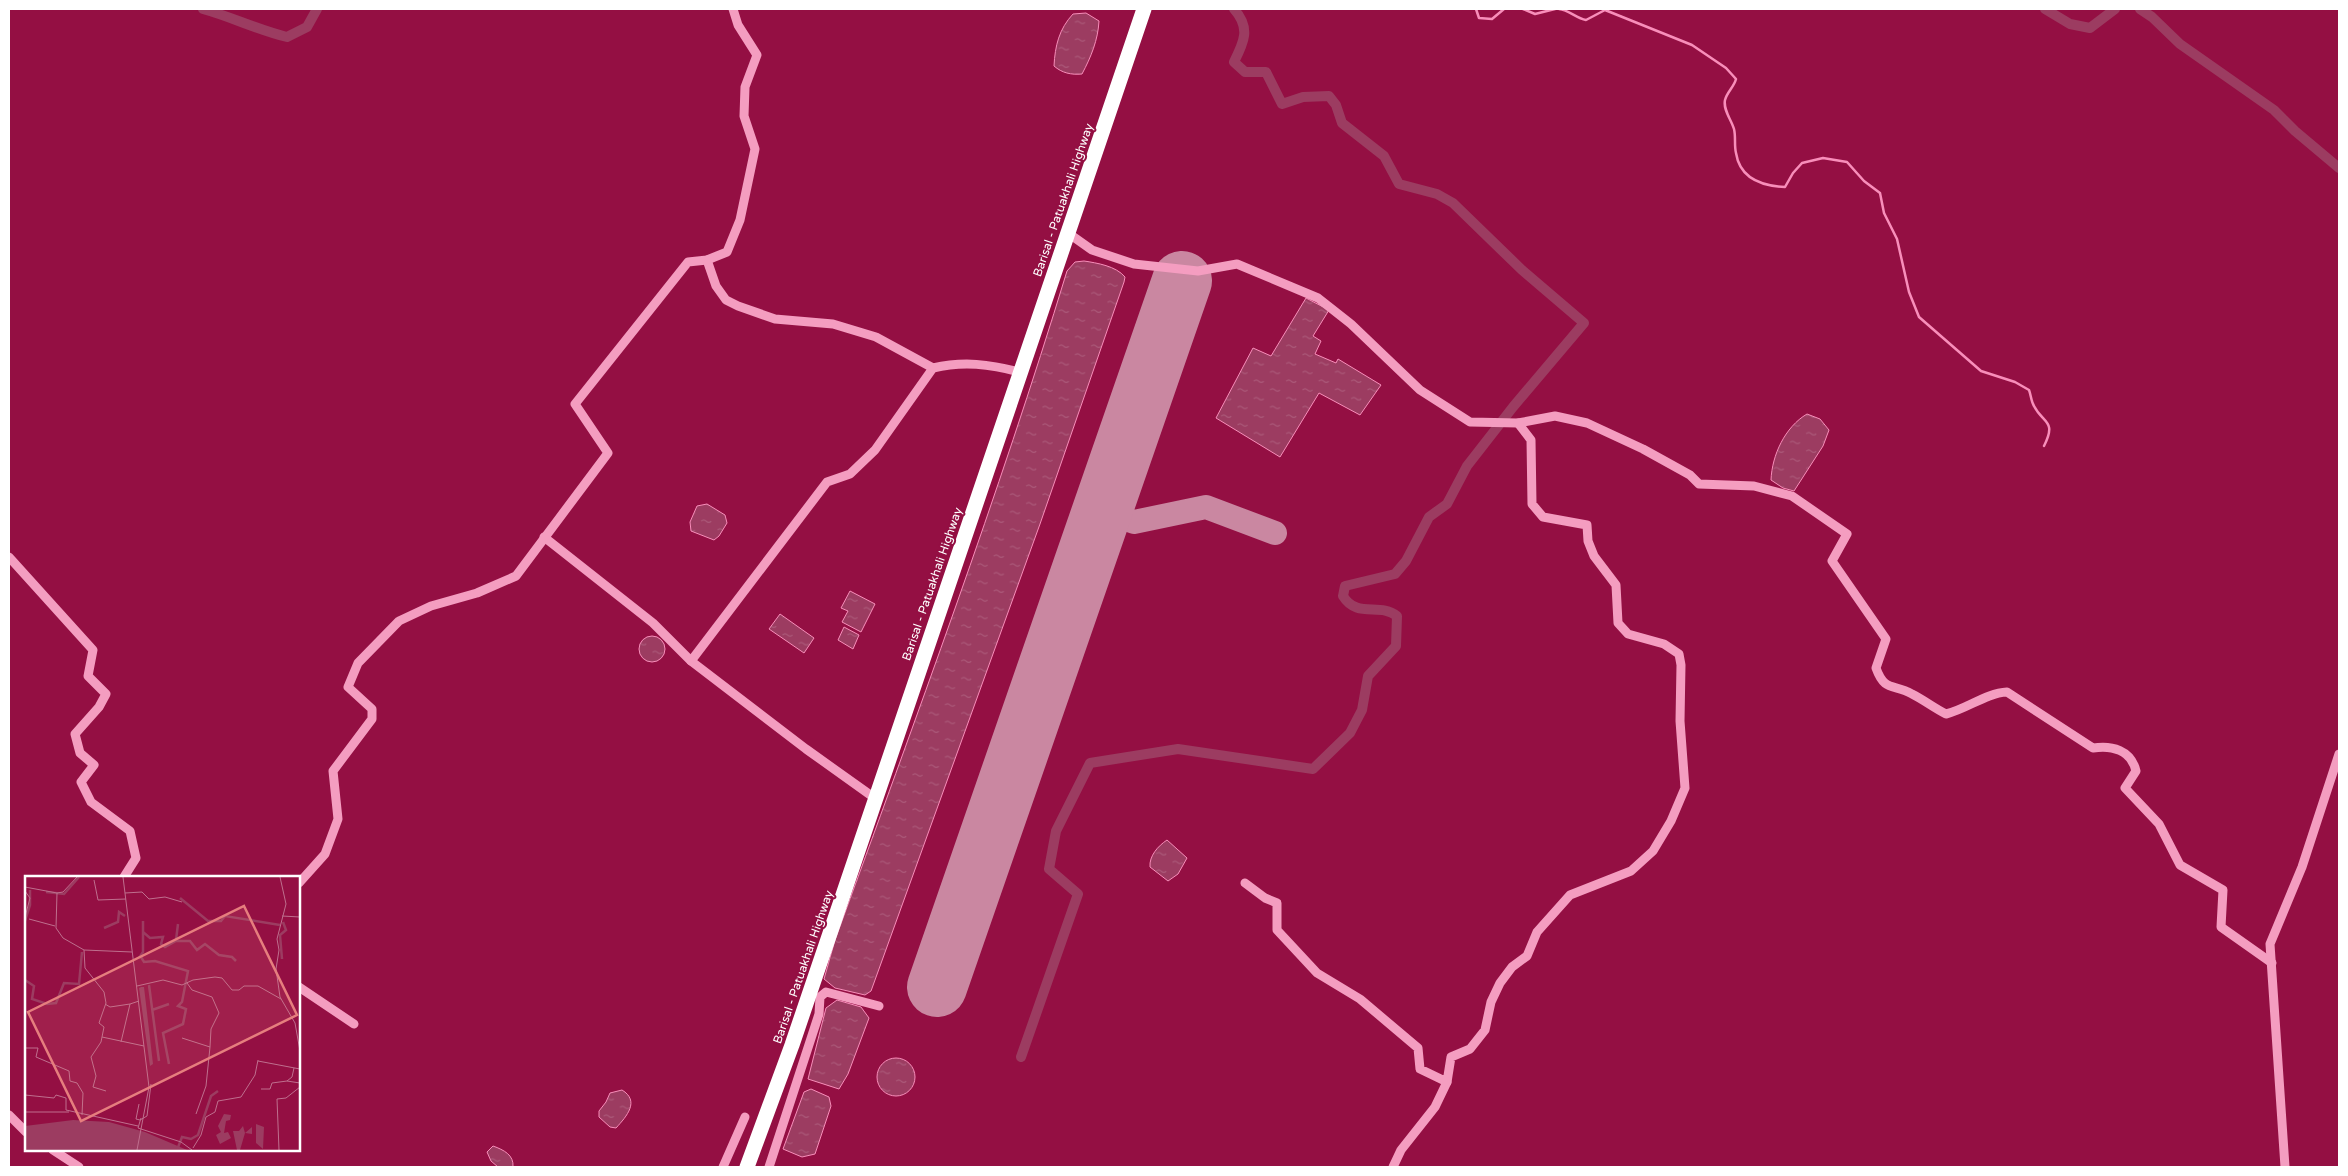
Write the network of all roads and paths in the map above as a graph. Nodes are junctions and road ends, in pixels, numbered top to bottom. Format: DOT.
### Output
graph roads {
  1 [pos="733,9"];
  2 [pos="1144,9"];
  3 [pos="1068,233"];
  4 [pos="707,260"];
  5 [pos="933,368"];
  6 [pos="1020,372"];
  7 [pos="1518,423"];
  8 [pos="544,538"];
  9 [pos="9,557"];
  10 [pos="691,661"];
  11 [pos="2339,754"];
  12 [pos="876,799"];
  13 [pos="125,876"];
  14 [pos="300,882"];
  15 [pos="1245,883"];
  16 [pos="2272,963"];
  17 [pos="300,988"];
  18 [pos="879,1006"];
  19 [pos="354,1024"];
  20 [pos="1447,1082"];
  21 [pos="9,1115"];
  22 [pos="745,1117"];
  23 [pos="25,1131"];
  24 [pos="55,1151"];
  25 [pos="79,1167"];
  26 [pos="722,1167"];
  27 [pos="747,1167"];
  28 [pos="769,1167"];
  29 [pos="1393,1167"];
  30 [pos="2285,1167"];
  1 -- 4 [label="street"];
  2 -- 3 [label="highway, Barisal - Patuakhali Highway"];
  3 -- 6 [label="highway, Barisal - Patuakhali Highway"];
  3 -- 7 [label="street"];
  4 -- 5 [label="street"];
  4 -- 8 [label="street"];
  5 -- 6 [label="street"];
  5 -- 10 [label="street"];
  6 -- 12 [label="highway, Barisal - Patuakhali Highway"];
  7 -- 16 [label="street"];
  7 -- 20 [label="street"];
  8 -- 10 [label="street"];
  8 -- 14 [label="street"];
  9 -- 13 [label="street"];
  10 -- 12 [label="street"];
  11 -- 16 [label="street"];
  12 -- 27 [label="highway, Barisal - Patuakhali Highway"];
  15 -- 20 [label="street"];
  16 -- 30 [label="street"];
  17 -- 19 [label="street"];
  18 -- 28 [label="street"];
  20 -- 29 [label="street"];
  21 -- 23 [label="street"];
  22 -- 26 [label="street"];
  24 -- 25 [label="street"];
}
